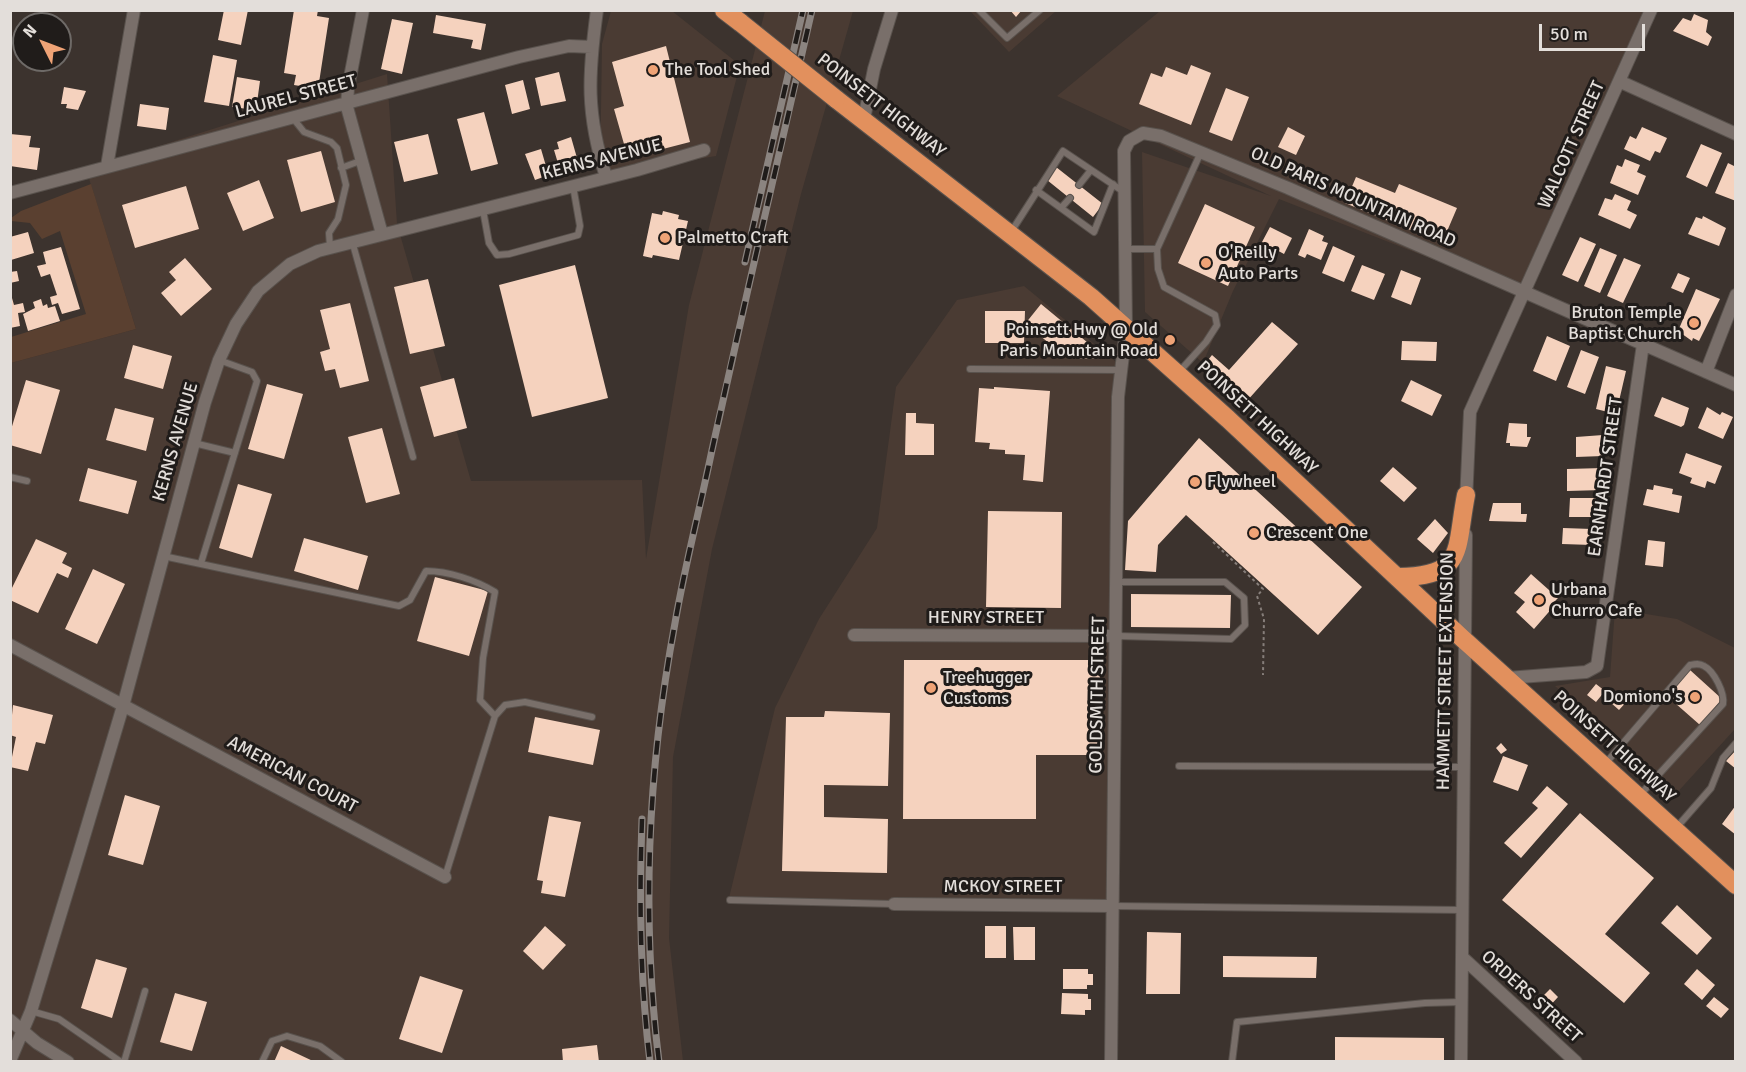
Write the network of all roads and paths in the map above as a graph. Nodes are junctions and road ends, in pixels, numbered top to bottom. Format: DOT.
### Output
graph roads {
  1 [pos="134,10"];
  2 [pos="363,10"];
  3 [pos="597,10"];
  4 [pos="724,10"];
  5 [pos="892,10"];
  6 [pos="979,10"];
  7 [pos="1040,10"];
  8 [pos="1651,10"];
  9 [pos="592,47"];
  10 [pos="1621,82"];
  11 [pos="347,103"];
  12 [pos="292,117"];
  13 [pos="864,119"];
  14 [pos="1736,134"];
  15 [pos="704,150"];
  16 [pos="1201,152"];
  17 [pos="360,161"];
  18 [pos="107,166"];
  19 [pos="341,168"];
  20 [pos="1091,170"];
  21 [pos="606,177"];
  22 [pos="1113,184"];
  23 [pos="1079,185"];
  24 [pos="573,186"];
  25 [pos="1036,190"];
  26 [pos="1124,192"];
  27 [pos="10,193"];
  28 [pos="1070,198"];
  29 [pos="483,208"];
  30 [pos="1062,208"];
  31 [pos="1010,232"];
  32 [pos="382,234"];
  33 [pos="352,241"];
  34 [pos="330,247"];
  35 [pos="1125,249"];
  36 [pos="1157,249"];
  37 [pos="1524,293"];
  38 [pos="1736,295"];
  39 [pos="1126,329"];
  40 [pos="1643,344"];
  41 [pos="219,360"];
  42 [pos="970,369"];
  43 [pos="1121,370"];
  44 [pos="1706,372"];
  45 [pos="1178,374"];
  46 [pos="1736,385"];
  47 [pos="194,443"];
  48 [pos="235,453"];
  49 [pos="414,457"];
  50 [pos="10,477"];
  51 [pos="27,482"];
  52 [pos="1466,495"];
  53 [pos="163,555"];
  54 [pos="201,563"];
  55 [pos="1398,577"];
  56 [pos="1117,582"];
  57 [pos="854,635"];
  58 [pos="1117,636"];
  59 [pos="1463,639"];
  60 [pos="10,645"];
  61 [pos="1264,648"];
  62 [pos="1263,675"];
  63 [pos="1506,678"];
  64 [pos="123,706"];
  65 [pos="495,716"];
  66 [pos="592,717"];
  67 [pos="1736,743"];
  68 [pos="1604,765"];
  69 [pos="1179,766"];
  70 [pos="1463,767"];
  71 [pos="1638,797"];
  72 [pos="1674,830"];
  73 [pos="445,876"];
  74 [pos="1734,882"];
  75 [pos="730,900"];
  76 [pos="894,904"];
  77 [pos="1112,906"];
  78 [pos="1463,910"];
  79 [pos="1463,958"];
  80 [pos="145,991"];
  81 [pos="1462,1002"];
  82 [pos="30,1011"];
  83 [pos="10,1020"];
  84 [pos="23,1031"];
  85 [pos="10,1061"];
  86 [pos="68,1062"];
  87 [pos="122,1062"];
  88 [pos="262,1062"];
  89 [pos="342,1062"];
  90 [pos="1111,1062"];
  91 [pos="1232,1062"];
  92 [pos="1461,1062"];
  93 [pos="1576,1062"];
  1 -- 18 [label="street"];
  2 -- 11 [label="street"];
  3 -- 9 [label="street"];
  4 -- 13 [label="highway, POINSETT HIGHWAY, bridge"];
  5 -- 13 [label="street"];
  6 -- 7 [label="lane"];
  8 -- 10 [label="street, WALCOTT STREET"];
  9 -- 11 [label="street, LAUREL STREET"];
  9 -- 21 [label="street"];
  10 -- 14 [label="street"];
  10 -- 37 [label="street, WALCOTT STREET"];
  11 -- 12 [label="street, LAUREL STREET"];
  11 -- 17 [label="street"];
  12 -- 18 [label="street, LAUREL STREET"];
  12 -- 19 [label="lane"];
  13 -- 31 [label="highway, POINSETT HIGHWAY"];
  15 -- 21 [label="street, KERNS AVENUE"];
  16 -- 26 [label="street, OLD PARIS MOUNTAIN ROAD"];
  16 -- 36 [label="lane"];
  16 -- 37 [label="street, OLD PARIS MOUNTAIN ROAD"];
  17 -- 19 [label="lane"];
  17 -- 32 [label="street"];
  18 -- 27 [label="street, LAUREL STREET"];
  19 -- 34 [label="lane"];
  20 -- 22 [label="lane"];
  20 -- 23 [label="lane"];
  20 -- 25 [label="lane"];
  21 -- 24 [label="street, KERNS AVENUE"];
  22 -- 26 [label="lane"];
  22 -- 30 [label="lane"];
  24 -- 29 [label="street, KERNS AVENUE"];
  24 -- 29 [label="lane"];
  25 -- 30 [label="lane"];
  25 -- 31 [label="lane"];
  26 -- 35 [label="street, OLD PARIS MOUNTAIN ROAD"];
  28 -- 30 [label="lane"];
  29 -- 32 [label="street, KERNS AVENUE"];
  31 -- 39 [label="highway, POINSETT HIGHWAY"];
  32 -- 33 [label="street, KERNS AVENUE"];
  33 -- 34 [label="street, KERNS AVENUE"];
  33 -- 49 [label="lane"];
  34 -- 41 [label="street, KERNS AVENUE"];
  35 -- 36 [label="lane"];
  35 -- 39 [label="street, OLD PARIS MOUNTAIN ROAD"];
  36 -- 45 [label="lane"];
  37 -- 40 [label="street, OLD PARIS MOUNTAIN ROAD"];
  37 -- 52 [label="street, HAMMETT STREET EXTENSION"];
  38 -- 44 [label="street"];
  39 -- 43 [label="street, GOLDSMITH STREET"];
  39 -- 45 [label="highway, POINSETT HIGHWAY"];
  40 -- 44 [label="street, OLD PARIS MOUNTAIN ROAD"];
  40 -- 63 [label="street, EARNHARDT STREET"];
  41 -- 47 [label="street, KERNS AVENUE"];
  41 -- 48 [label="lane"];
  42 -- 43 [label="lane"];
  43 -- 56 [label="street, GOLDSMITH STREET"];
  44 -- 46 [label="street, OLD PARIS MOUNTAIN ROAD"];
  45 -- 55 [label="highway, POINSETT HIGHWAY"];
  47 -- 48 [label="lane"];
  47 -- 53 [label="street, KERNS AVENUE"];
  48 -- 54 [label="lane"];
  50 -- 51 [label="lane"];
  52 -- 55 [label="highway"];
  52 -- 59 [label="street, HAMMETT STREET EXTENSION"];
  53 -- 54 [label="lane"];
  53 -- 64 [label="street, KERNS AVENUE"];
  54 -- 65 [label="lane"];
  55 -- 59 [label="highway, POINSETT HIGHWAY"];
  56 -- 58 [label="street, GOLDSMITH STREET"];
  56 -- 58 [label="lane"];
  57 -- 58 [label="street, HENRY STREET"];
  58 -- 77 [label="street, GOLDSMITH STREET"];
  59 -- 63 [label="highway, POINSETT HIGHWAY"];
  59 -- 70 [label="street, HAMMETT STREET EXTENSION"];
  60 -- 64 [label="street, AMERICAN COURT"];
  61 -- 62 [label="path"];
  63 -- 68 [label="highway, POINSETT HIGHWAY"];
  64 -- 73 [label="street, AMERICAN COURT"];
  64 -- 82 [label="street, KERNS AVENUE"];
  65 -- 66 [label="lane"];
  65 -- 73 [label="lane"];
  67 -- 72 [label="lane"];
  68 -- 71 [label="highway, POINSETT HIGHWAY"];
  68 -- 71 [label="lane"];
  69 -- 70 [label="lane"];
  70 -- 78 [label="street, HAMMETT STREET EXTENSION"];
  71 -- 72 [label="highway, POINSETT HIGHWAY"];
  72 -- 74 [label="highway, POINSETT HIGHWAY"];
  75 -- 76 [label="lane"];
  76 -- 77 [label="street, MCKOY STREET"];
  77 -- 78 [label="lane"];
  77 -- 90 [label="street, GOLDSMITH STREET"];
  78 -- 79 [label="street, HAMMETT STREET EXTENSION"];
  79 -- 81 [label="street, HAMMETT STREET EXTENSION"];
  79 -- 93 [label="street, ORDERS STREET"];
  80 -- 87 [label="lane"];
  81 -- 91 [label="lane"];
  81 -- 92 [label="street, HAMMETT STREET EXTENSION"];
  82 -- 84 [label="street, KERNS AVENUE"];
  82 -- 87 [label="lane"];
  83 -- 84 [label="street"];
  84 -- 85 [label="street, KERNS AVENUE"];
  84 -- 86 [label="street"];
  88 -- 89 [label="lane"];
}
